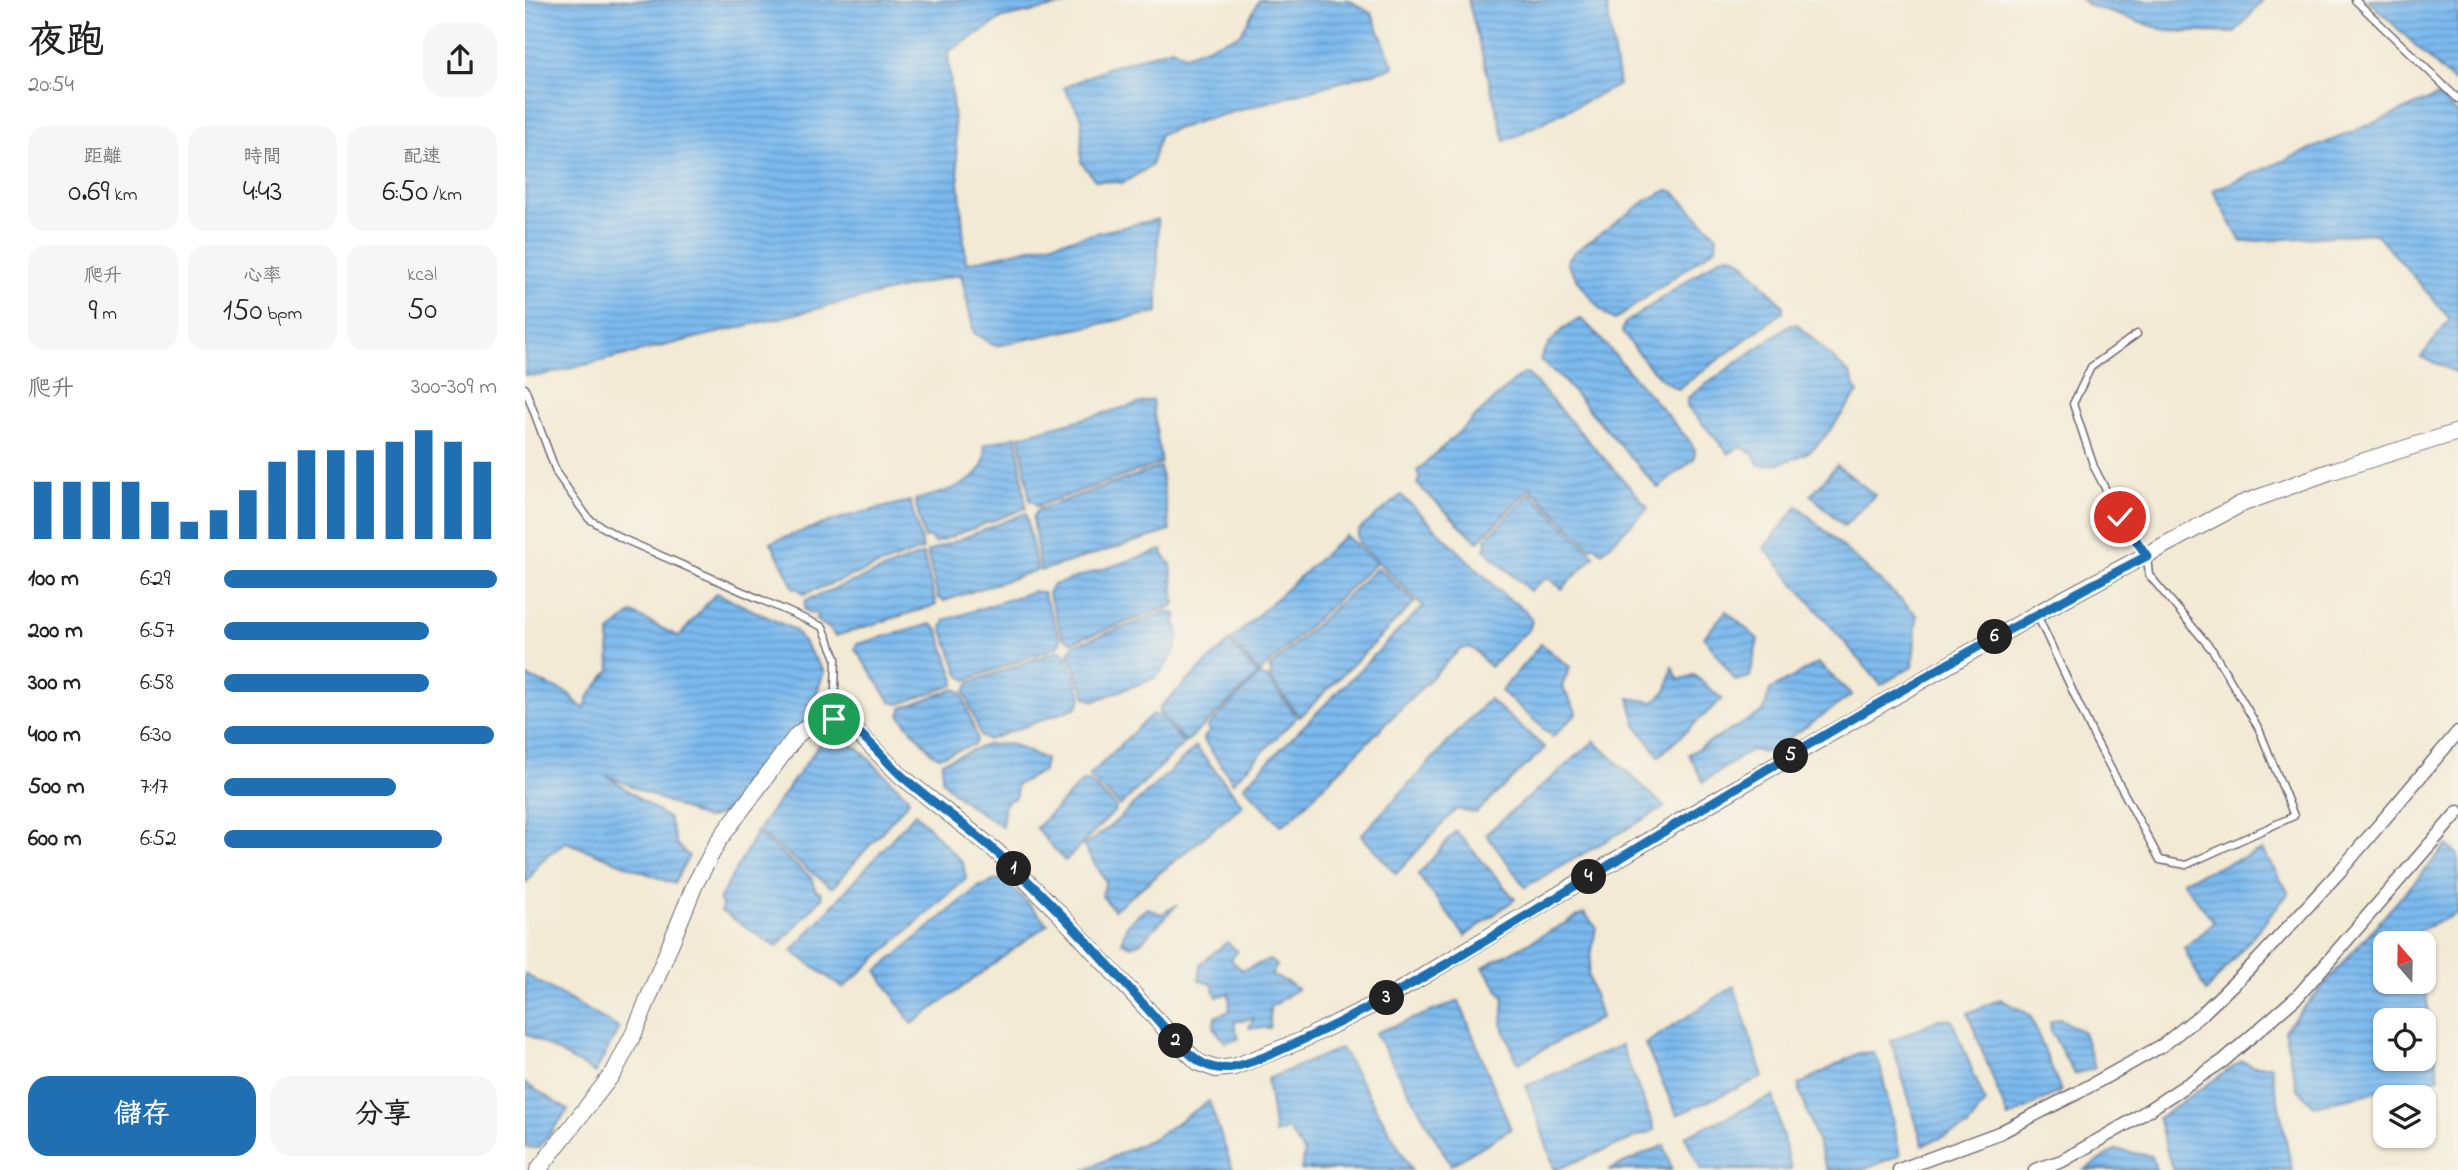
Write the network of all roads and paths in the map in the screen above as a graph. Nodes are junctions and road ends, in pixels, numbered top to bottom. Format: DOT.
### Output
graph roads {
  1 [pos="2355,0"];
  2 [pos="2458,99"];
  3 [pos="2137,334"];
  4 [pos="525,388"];
  5 [pos="2458,432"];
  6 [pos="2147,556"];
  7 [pos="2036,614"];
  8 [pos="834,719"];
  9 [pos="2458,732"];
  10 [pos="2458,812"];
  11 [pos="538,1170"];
  12 [pos="1899,1170"];
  13 [pos="2035,1170"];
  1 -- 2 [label="lane"];
  3 -- 6 [label="lane"];
  4 -- 8 [label="lane"];
  5 -- 6 [label="street"];
  6 -- 7 [label="street"];
  6 -- 7 [label="lane"];
  7 -- 8 [label="street"];
  8 -- 11 [label="street"];
  9 -- 12 [label="street"];
  10 -- 13 [label="street"];
}
